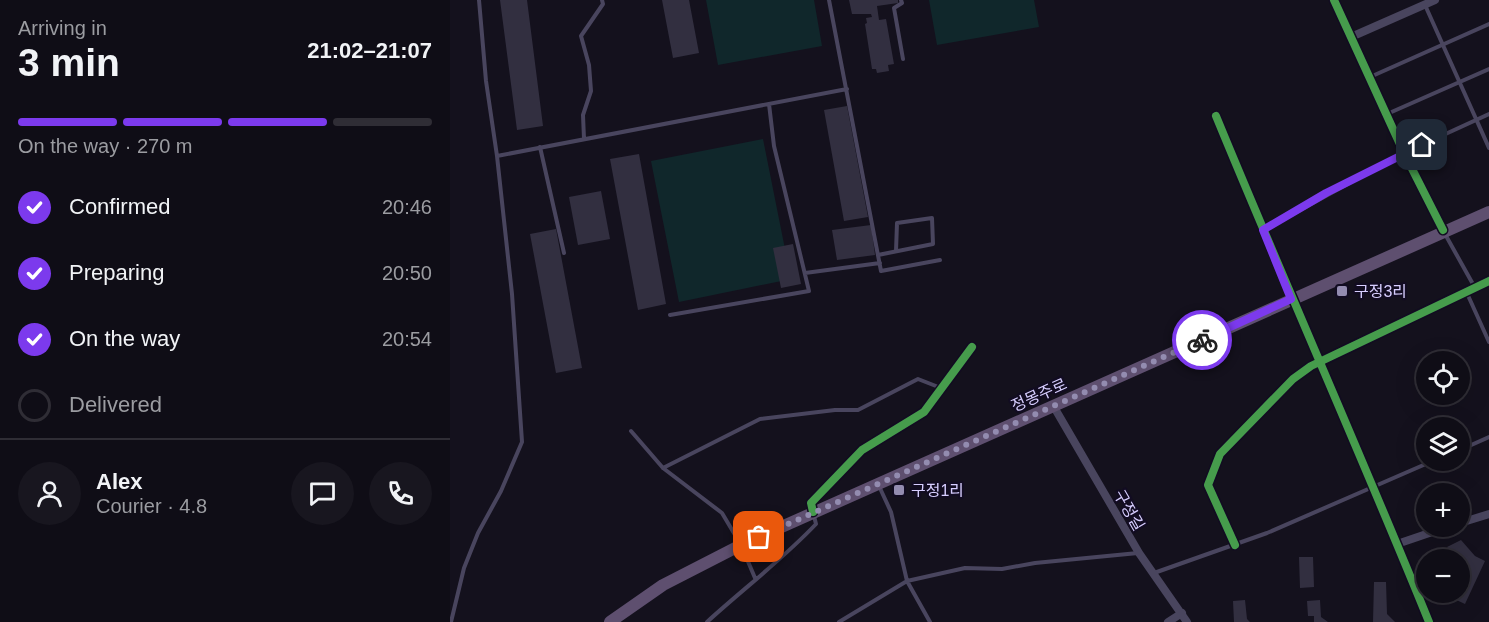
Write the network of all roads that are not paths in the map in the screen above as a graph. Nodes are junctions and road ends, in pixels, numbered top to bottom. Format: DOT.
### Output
graph roads {
  1 [pos="479,0"];
  2 [pos="602,0"];
  3 [pos="829,0"];
  4 [pos="901,0"];
  5 [pos="1334,0"];
  6 [pos="1435,0"];
  7 [pos="1425,4"];
  8 [pos="1489,24"];
  9 [pos="1351,37"];
  10 [pos="1443,45"];
  11 [pos="903,59"];
  12 [pos="1489,69"];
  13 [pos="1370,77"];
  14 [pos="1459,82"];
  15 [pos="848,89"];
  16 [pos="769,104"];
  17 [pos="1386,114"];
  18 [pos="1489,114"];
  19 [pos="1216,117"];
  20 [pos="1476,120"];
  21 [pos="584,139"];
  22 [pos="540,147"];
  23 [pos="1489,148"];
  24 [pos="1404,153"];
  25 [pos="497,156"];
  26 [pos="1489,212"];
  27 [pos="1263,230"];
  28 [pos="1443,230"];
  29 [pos="896,251"];
  30 [pos="564,253"];
  31 [pos="878,255"];
  32 [pos="940,260"];
  33 [pos="880,263"];
  34 [pos="806,273"];
  35 [pos="1489,281"];
  36 [pos="1474,286"];
  37 [pos="1465,291"];
  38 [pos="1291,299"];
  39 [pos="670,315"];
  40 [pos="1489,342"];
  41 [pos="972,347"];
  42 [pos="1319,362"];
  43 [pos="943,388"];
  44 [pos="1054,407"];
  45 [pos="631,431"];
  46 [pos="1489,437"];
  47 [pos="1470,446"];
  48 [pos="663,468"];
  49 [pos="1416,468"];
  50 [pos="878,484"];
  51 [pos="1374,487"];
  52 [pos="813,512"];
  53 [pos="1489,514"];
  54 [pos="1470,520"];
  55 [pos="1417,537"];
  56 [pos="1235,544"];
  57 [pos="1397,544"];
  58 [pos="741,545"];
  59 [pos="1139,553"];
  60 [pos="1154,573"];
  61 [pos="755,579"];
  62 [pos="907,581"];
  63 [pos="1182,613"];
  64 [pos="451,622"];
  65 [pos="610,622"];
  66 [pos="706,622"];
  67 [pos="839,622"];
  68 [pos="930,622"];
  69 [pos="1168,622"];
  70 [pos="1187,622"];
  71 [pos="1429,622"];
  1 -- 25 [label="lane"];
  2 -- 21 [label="lane"];
  3 -- 15 [label="lane"];
  4 -- 11 [label="lane"];
  5 -- 9 [label="street"];
  6 -- 7 [label="street"];
  7 -- 9 [label="street"];
  7 -- 10 [label="lane"];
  8 -- 10 [label="lane"];
  9 -- 13 [label="street"];
  10 -- 13 [label="lane"];
  10 -- 14 [label="lane"];
  12 -- 14 [label="lane"];
  13 -- 17 [label="street"];
  14 -- 17 [label="lane"];
  14 -- 20 [label="lane"];
  15 -- 16 [label="lane"];
  15 -- 31 [label="lane"];
  16 -- 21 [label="lane"];
  16 -- 34 [label="lane"];
  17 -- 24 [label="street"];
  18 -- 20 [label="lane"];
  19 -- 27 [label="street"];
  20 -- 23 [label="lane"];
  20 -- 24 [label="lane"];
  21 -- 22 [label="lane"];
  22 -- 25 [label="lane"];
  22 -- 30 [label="lane"];
  24 -- 27 [label="lane"];
  24 -- 28 [label="street"];
  25 -- 64 [label="lane"];
  26 -- 28 [label="main road, 정몽주로"];
  27 -- 38 [label="street"];
  28 -- 36 [label="lane"];
  28 -- 38 [label="main road, 정몽주로"];
  29 -- 29 [label="lane"];
  29 -- 31 [label="lane"];
  31 -- 33 [label="lane"];
  32 -- 33 [label="lane"];
  33 -- 34 [label="lane"];
  34 -- 39 [label="lane"];
  35 -- 36 [label="street"];
  36 -- 37 [label="street"];
  37 -- 40 [label="lane"];
  37 -- 42 [label="street"];
  38 -- 42 [label="street"];
  38 -- 44 [label="main road, 정몽주로"];
  41 -- 43 [label="street"];
  42 -- 51 [label="street"];
  42 -- 56 [label="street"];
  43 -- 48 [label="lane"];
  43 -- 52 [label="street"];
  44 -- 50 [label="main road, 정몽주로"];
  44 -- 59 [label="street, 구정길"];
  45 -- 48 [label="lane"];
  46 -- 47 [label="lane"];
  48 -- 58 [label="lane"];
  49 -- 51 [label="lane"];
  50 -- 52 [label="main road, 정몽주로"];
  50 -- 62 [label="lane"];
  51 -- 56 [label="lane"];
  51 -- 57 [label="street"];
  52 -- 58 [label="main road, 정몽주로"];
  52 -- 61 [label="lane"];
  53 -- 54 [label="street"];
  55 -- 57 [label="street"];
  56 -- 60 [label="lane"];
  57 -- 71 [label="street"];
  58 -- 61 [label="lane"];
  58 -- 65 [label="main road, 정몽주로"];
  59 -- 60 [label="street, 구정길"];
  59 -- 62 [label="lane"];
  60 -- 63 [label="street, 구정길"];
  61 -- 66 [label="lane"];
  62 -- 67 [label="lane"];
  62 -- 68 [label="lane"];
  63 -- 69 [label="street"];
  63 -- 70 [label="street, 구정길"];
}
